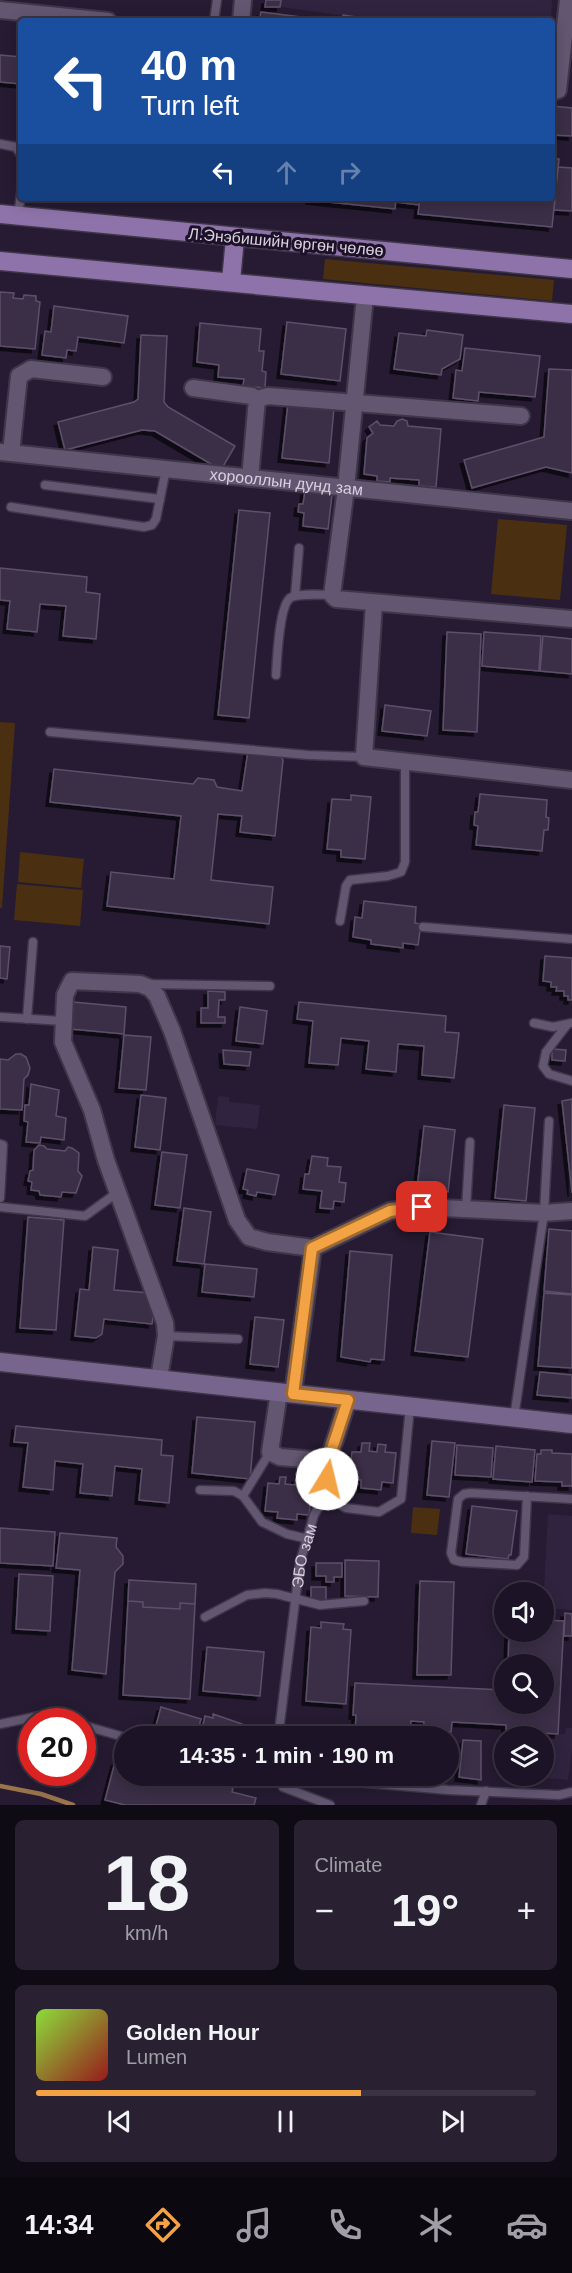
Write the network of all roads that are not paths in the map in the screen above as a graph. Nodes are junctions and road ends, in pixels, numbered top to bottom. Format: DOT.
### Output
graph roads {
  1 [pos="216,0"];
  2 [pos="243,0"];
  3 [pos="568,0"];
  4 [pos="0,10"];
  5 [pos="79,18"];
  6 [pos="214,18"];
  7 [pos="241,18"];
  8 [pos="555,91"];
  9 [pos="0,144"];
  10 [pos="18,150"];
  11 [pos="18,199"];
  12 [pos="9,215"];
  13 [pos="235,238"];
  14 [pos="0,261"];
  15 [pos="572,269"];
  16 [pos="231,282"];
  17 [pos="365,296"];
  18 [pos="572,314"];
  19 [pos="104,377"];
  20 [pos="193,388"];
  21 [pos="257,399"];
  22 [pos="355,404"];
  23 [pos="521,416"];
  24 [pos="5,452"];
  25 [pos="166,469"];
  26 [pos="250,478"];
  27 [pos="45,485"];
  28 [pos="346,488"];
  29 [pos="160,499"];
  30 [pos="10,507"];
  31 [pos="572,511"];
  32 [pos="299,548"];
  33 [pos="332,595"];
  34 [pos="295,596"];
  35 [pos="374,603"];
  36 [pos="572,619"];
  37 [pos="276,675"];
  38 [pos="50,732"];
  39 [pos="364,758"];
  40 [pos="405,761"];
  41 [pos="572,780"];
  42 [pos="340,921"];
  43 [pos="423,927"];
  44 [pos="572,939"];
  45 [pos="33,942"];
  46 [pos="140,984"];
  47 [pos="270,986"];
  48 [pos="0,1017"];
  49 [pos="27,1019"];
  50 [pos="63,1021"];
  51 [pos="534,1023"];
  52 [pos="569,1024"];
  53 [pos="572,1081"];
  54 [pos="549,1121"];
  55 [pos="470,1142"];
  56 [pos="0,1143"];
  57 [pos="118,1192"];
  58 [pos="0,1198"];
  59 [pos="0,1207"];
  60 [pos="466,1209"];
  61 [pos="572,1211"];
  62 [pos="544,1213"];
  63 [pos="312,1248"];
  64 [pos="166,1336"];
  65 [pos="238,1339"];
  66 [pos="0,1362"];
  67 [pos="159,1378"];
  68 [pos="286,1393"];
  69 [pos="348,1400"];
  70 [pos="410,1406"];
  71 [pos="514,1418"];
  72 [pos="572,1424"];
  73 [pos="270,1452"];
  74 [pos="328,1461"];
  75 [pos="200,1490"];
  76 [pos="243,1496"];
  77 [pos="325,1496"];
  78 [pos="527,1496"];
  79 [pos="572,1499"];
  80 [pos="308,1539"];
  81 [pos="294,1598"];
  82 [pos="364,1601"];
  83 [pos="205,1617"];
  84 [pos="18,1720"];
  85 [pos="0,1724"];
  86 [pos="280,1726"];
  87 [pos="96,1729"];
  88 [pos="114,1734"];
  89 [pos="397,1786"];
  90 [pos="283,1787"];
  91 [pos="486,1791"];
  92 [pos="572,1792"];
  93 [pos="330,1805"];
  94 [pos="481,1805"];
  1 -- 6 [label="lane"];
  2 -- 7 [label="street"];
  3 -- 8 [label="street"];
  4 -- 5 [label="street"];
  9 -- 10 [label="lane"];
  11 -- 12 [label="lane"];
  12 -- 13 [label="main road, Л.Энэбишийн өргөн чөлөө"];
  13 -- 15 [label="main road, Л.Энэбишийн өргөн чөлөө"];
  13 -- 16 [label="main road"];
  14 -- 16 [label="main road"];
  16 -- 17 [label="main road"];
  17 -- 18 [label="main road"];
  17 -- 22 [label="street"];
  19 -- 24 [label="street"];
  20 -- 21 [label="street"];
  21 -- 22 [label="street"];
  21 -- 26 [label="street"];
  22 -- 23 [label="street"];
  22 -- 28 [label="street"];
  24 -- 25 [label="street, хорооллын дунд зам"];
  25 -- 26 [label="street, хорооллын дунд зам"];
  25 -- 29 [label="lane"];
  26 -- 28 [label="street, хорооллын дунд зам"];
  27 -- 29 [label="lane"];
  28 -- 31 [label="street, хорооллын дунд зам"];
  28 -- 33 [label="street"];
  29 -- 30 [label="lane"];
  32 -- 34 [label="lane"];
  33 -- 34 [label="lane"];
  33 -- 35 [label="street"];
  34 -- 37 [label="lane"];
  35 -- 36 [label="street"];
  35 -- 39 [label="street"];
  38 -- 39 [label="lane"];
  39 -- 40 [label="street"];
  40 -- 41 [label="street"];
  40 -- 42 [label="lane"];
  43 -- 44 [label="lane"];
  45 -- 49 [label="lane"];
  46 -- 47 [label="lane"];
  46 -- 50 [label="street"];
  46 -- 63 [label="street"];
  48 -- 49 [label="lane"];
  49 -- 50 [label="lane"];
  50 -- 57 [label="street"];
  51 -- 52 [label="lane"];
  52 -- 53 [label="lane"];
  54 -- 62 [label="lane"];
  55 -- 60 [label="lane"];
  56 -- 58 [label="lane"];
  57 -- 59 [label="lane"];
  57 -- 64 [label="street"];
  60 -- 62 [label="street"];
  60 -- 63 [label="street"];
  61 -- 62 [label="street"];
  62 -- 71 [label="lane"];
  63 -- 68 [label="street"];
  64 -- 65 [label="lane"];
  64 -- 67 [label="street"];
  66 -- 67 [label="main road"];
  67 -- 68 [label="main road"];
  68 -- 69 [label="main road"];
  68 -- 73 [label="street"];
  69 -- 70 [label="main road"];
  69 -- 74 [label="street"];
  70 -- 71 [label="main road"];
  70 -- 77 [label="lane"];
  71 -- 72 [label="main road"];
  73 -- 74 [label="street"];
  73 -- 76 [label="lane"];
  74 -- 77 [label="lane, ЭБО зам"];
  75 -- 76 [label="lane"];
  76 -- 80 [label="lane"];
  77 -- 80 [label="lane, ЭБО зам"];
  78 -- 78 [label="lane"];
  78 -- 79 [label="lane"];
  80 -- 81 [label="lane, ЭБО зам"];
  81 -- 82 [label="lane"];
  81 -- 83 [label="lane"];
  81 -- 86 [label="lane, ЭБО зам"];
  84 -- 85 [label="lane"];
  87 -- 88 [label="lane"];
  89 -- 91 [label="lane"];
  90 -- 93 [label="lane"];
  91 -- 92 [label="lane"];
  91 -- 94 [label="lane"];
}
